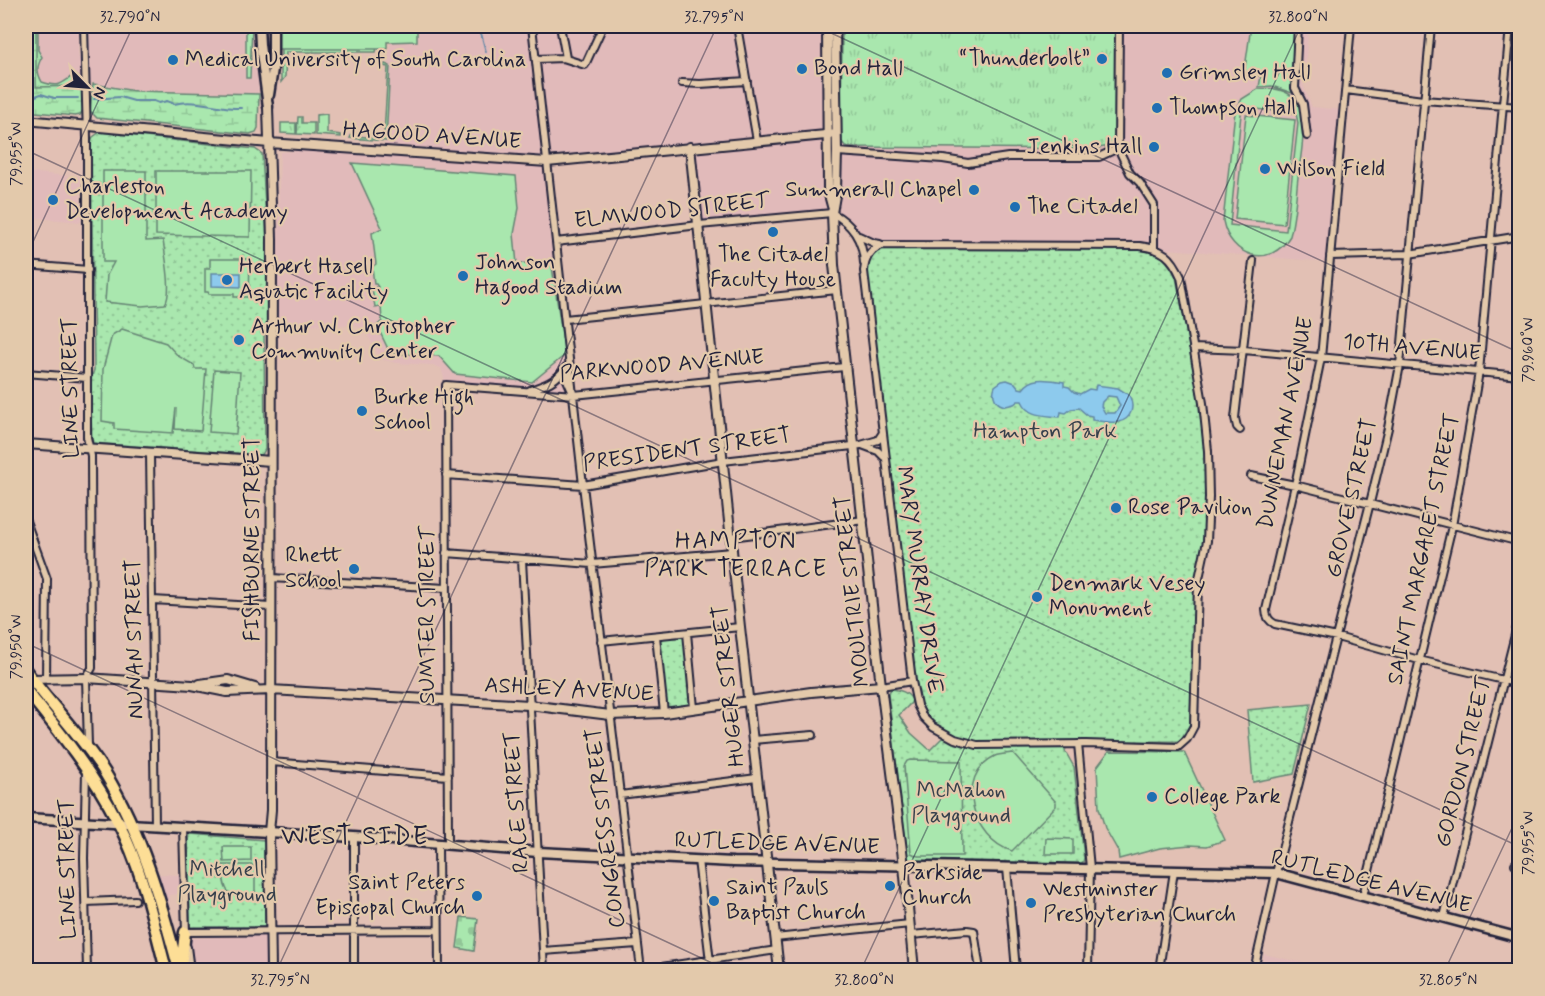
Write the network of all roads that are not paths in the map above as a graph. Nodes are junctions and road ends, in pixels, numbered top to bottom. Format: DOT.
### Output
graph roads {
  1 [pos="84,26"];
  2 [pos="260,26"];
  3 [pos="273,26"];
  4 [pos="532,26"];
  5 [pos="560,26"];
  6 [pos="603,26"];
  7 [pos="737,26"];
  8 [pos="827,26"];
  9 [pos="835,26"];
  10 [pos="1119,26"];
  11 [pos="1298,26"];
  12 [pos="1351,26"];
  13 [pos="1431,26"];
  14 [pos="1510,26"];
  15 [pos="566,58"];
  16 [pos="536,59"];
  17 [pos="747,81"];
  18 [pos="682,83"];
  19 [pos="1346,90"];
  20 [pos="1423,100"];
  21 [pos="1503,106"];
  22 [pos="268,107"];
  23 [pos="1520,107"];
  24 [pos="26,120"];
  25 [pos="87,124"];
  26 [pos="827,134"];
  27 [pos="836,134"];
  28 [pos="1307,136"];
  29 [pos="758,141"];
  30 [pos="269,143"];
  31 [pos="690,147"];
  32 [pos="1118,148"];
  33 [pos="837,152"];
  34 [pos="547,162"];
  35 [pos="833,210"];
  36 [pos="699,225"];
  37 [pos="856,234"];
  38 [pos="1520,236"];
  39 [pos="1491,241"];
  40 [pos="556,242"];
  41 [pos="883,244"];
  42 [pos="1154,248"];
  43 [pos="1409,255"];
  44 [pos="1330,256"];
  45 [pos="1253,261"];
  46 [pos="864,264"];
  47 [pos="26,265"];
  48 [pos="88,270"];
  49 [pos="837,290"];
  50 [pos="706,304"];
  51 [pos="565,319"];
  52 [pos="1193,348"];
  53 [pos="1244,350"];
  54 [pos="569,353"];
  55 [pos="1321,358"];
  56 [pos="1400,365"];
  57 [pos="566,367"];
  58 [pos="844,367"];
  59 [pos="1479,372"];
  60 [pos="26,373"];
  61 [pos="1520,376"];
  62 [pos="87,378"];
  63 [pos="715,381"];
  64 [pos="446,385"];
  65 [pos="525,392"];
  66 [pos="574,395"];
  67 [pos="1240,430"];
  68 [pos="883,434"];
  69 [pos="26,444"];
  70 [pos="858,446"];
  71 [pos="89,449"];
  72 [pos="150,453"];
  73 [pos="884,457"];
  74 [pos="271,461"];
  75 [pos="723,461"];
  76 [pos="446,475"];
  77 [pos="1251,476"];
  78 [pos="583,485"];
  79 [pos="1295,485"];
  80 [pos="1370,503"];
  81 [pos="864,520"];
  82 [pos="26,521"];
  83 [pos="1452,526"];
  84 [pos="731,537"];
  85 [pos="1520,542"];
  86 [pos="732,552"];
  87 [pos="446,553"];
  88 [pos="522,560"];
  89 [pos="592,564"];
  90 [pos="271,578"];
  91 [pos="446,588"];
  92 [pos="153,600"];
  93 [pos="270,607"];
  94 [pos="1520,615"];
  95 [pos="740,627"];
  96 [pos="687,633"];
  97 [pos="656,636"];
  98 [pos="1337,637"];
  99 [pos="601,641"];
  100 [pos="1419,660"];
  101 [pos="27,676"];
  102 [pos="86,678"];
  103 [pos="46,679"];
  104 [pos="1503,679"];
  105 [pos="912,681"];
  106 [pos="154,682"];
  107 [pos="1520,684"];
  108 [pos="881,686"];
  109 [pos="26,690"];
  110 [pos="271,690"];
  111 [pos="749,701"];
  112 [pos="447,702"];
  113 [pos="529,705"];
  114 [pos="694,708"];
  115 [pos="664,713"];
  116 [pos="610,715"];
  117 [pos="813,735"];
  118 [pos="752,740"];
  119 [pos="1078,744"];
  120 [pos="88,749"];
  121 [pos="271,762"];
  122 [pos="86,768"];
  123 [pos="447,776"];
  124 [pos="757,778"];
  125 [pos="620,795"];
  126 [pos="26,818"];
  127 [pos="85,822"];
  128 [pos="119,823"];
  129 [pos="131,824"];
  130 [pos="155,825"];
  131 [pos="183,827"];
  132 [pos="269,832"];
  133 [pos="354,837"];
  134 [pos="438,844"];
  135 [pos="448,844"];
  136 [pos="538,852"];
  137 [pos="627,857"];
  138 [pos="698,860"];
  139 [pos="766,863"];
  140 [pos="904,866"];
  141 [pos="1007,868"];
  142 [pos="1090,868"];
  143 [pos="1174,871"];
  144 [pos="1276,873"];
  145 [pos="1363,896"];
  146 [pos="135,900"];
  147 [pos="86,902"];
  148 [pos="1444,917"];
  149 [pos="910,924"];
  150 [pos="438,930"];
  151 [pos="185,932"];
  152 [pos="270,932"];
  153 [pos="354,932"];
  154 [pos="911,935"];
  155 [pos="775,938"];
  156 [pos="1520,938"];
  157 [pos="638,944"];
  158 [pos="777,950"];
  159 [pos="543,951"];
  160 [pos="710,959"];
  161 [pos="87,970"];
  162 [pos="166,970"];
  163 [pos="180,970"];
  164 [pos="190,970"];
  165 [pos="271,970"];
  166 [pos="354,970"];
  167 [pos="439,970"];
  168 [pos="544,970"];
  169 [pos="641,970"];
  170 [pos="711,970"];
  171 [pos="779,970"];
  172 [pos="914,970"];
  173 [pos="980,970"];
  174 [pos="1016,970"];
  175 [pos="1088,970"];
  176 [pos="1159,970"];
  177 [pos="1254,970"];
  1 -- 25 [label="street, LINE STREET"];
  2 -- 22 [label="main road, FISHBURNE STREET"];
  3 -- 22 [label="main road, FISHBURNE STREET"];
  4 -- 16 [label="street, CONGRESS STREET"];
  5 -- 15 [label="street"];
  6 -- 15 [label="street"];
  7 -- 17 [label="street"];
  8 -- 26 [label="street, MOULTRIE STREET"];
  9 -- 27 [label="street, MOULTRIE STREET"];
  10 -- 32 [label="street"];
  11 -- 28 [label="street"];
  12 -- 19 [label="street, DUNNEMAN AVENUE"];
  13 -- 20 [label="street, GROVE STREET"];
  14 -- 21 [label="street, SAINT MARGARET STREET"];
  15 -- 16 [label="street"];
  16 -- 34 [label="street, CONGRESS STREET"];
  17 -- 18 [label="street"];
  17 -- 29 [label="street"];
  19 -- 20 [label="street"];
  19 -- 44 [label="street, DUNNEMAN AVENUE"];
  20 -- 21 [label="street"];
  20 -- 43 [label="street, GROVE STREET"];
  21 -- 23 [label="street"];
  21 -- 39 [label="street, SAINT MARGARET STREET"];
  22 -- 30 [label="street, FISHBURNE STREET"];
  24 -- 25 [label="street, HAGOOD AVENUE"];
  25 -- 30 [label="street, HAGOOD AVENUE"];
  25 -- 48 [label="street, LINE STREET"];
  26 -- 27 [label="street, HAGOOD AVENUE"];
  26 -- 29 [label="street, HAGOOD AVENUE"];
  26 -- 35 [label="street, MOULTRIE STREET"];
  27 -- 33 [label="street, MOULTRIE STREET"];
  29 -- 31 [label="street, HAGOOD AVENUE"];
  30 -- 34 [label="street, HAGOOD AVENUE"];
  30 -- 74 [label="street, FISHBURNE STREET"];
  31 -- 34 [label="street, HAGOOD AVENUE"];
  31 -- 36 [label="street, HUGER STREET"];
  32 -- 33 [label="street"];
  32 -- 42 [label="street"];
  33 -- 35 [label="street, MOULTRIE STREET"];
  34 -- 40 [label="street, CONGRESS STREET"];
  35 -- 36 [label="street, ELMWOOD STREET"];
  35 -- 37 [label="street"];
  35 -- 49 [label="street, MOULTRIE STREET"];
  36 -- 40 [label="street, ELMWOOD STREET"];
  36 -- 50 [label="street, HUGER STREET"];
  37 -- 41 [label="street"];
  37 -- 46 [label="street, MARY MURRAY DRIVE"];
  38 -- 39 [label="street"];
  39 -- 43 [label="street"];
  39 -- 59 [label="street, SAINT MARGARET STREET"];
  40 -- 51 [label="street, CONGRESS STREET"];
  41 -- 42 [label="street"];
  41 -- 46 [label="street"];
  42 -- 52 [label="street, MARY MURRAY DRIVE"];
  43 -- 44 [label="street"];
  43 -- 56 [label="street, GROVE STREET"];
  44 -- 55 [label="street, DUNNEMAN AVENUE"];
  45 -- 53 [label="street"];
  46 -- 68 [label="street, MARY MURRAY DRIVE"];
  47 -- 48 [label="street"];
  48 -- 62 [label="street, LINE STREET"];
  49 -- 50 [label="street"];
  49 -- 58 [label="street, MOULTRIE STREET"];
  50 -- 51 [label="street"];
  50 -- 63 [label="street, HUGER STREET"];
  51 -- 54 [label="street, CONGRESS STREET"];
  52 -- 53 [label="street, 10TH AVENUE"];
  52 -- 119 [label="street, MARY MURRAY DRIVE"];
  53 -- 55 [label="street, 10TH AVENUE"];
  53 -- 67 [label="street"];
  54 -- 57 [label="street, CONGRESS STREET"];
  54 -- 66 [label="street, CONGRESS STREET"];
  55 -- 56 [label="street, 10TH AVENUE"];
  55 -- 79 [label="street, DUNNEMAN AVENUE"];
  56 -- 59 [label="street, 10TH AVENUE"];
  56 -- 80 [label="street, GROVE STREET"];
  57 -- 65 [label="street"];
  57 -- 66 [label="street, CONGRESS STREET"];
  58 -- 63 [label="street, PARKWOOD AVENUE"];
  58 -- 70 [label="street, MOULTRIE STREET"];
  59 -- 61 [label="street, 10TH AVENUE"];
  59 -- 83 [label="street, SAINT MARGARET STREET"];
  60 -- 62 [label="street"];
  62 -- 71 [label="street, LINE STREET"];
  63 -- 66 [label="street, PARKWOOD AVENUE"];
  63 -- 75 [label="street, HUGER STREET"];
  64 -- 65 [label="street, PARKWOOD AVENUE"];
  64 -- 76 [label="street, SUMTER STREET"];
  65 -- 66 [label="street, PARKWOOD AVENUE"];
  66 -- 78 [label="street, CONGRESS STREET"];
  68 -- 70 [label="street, PRESIDENT STREET"];
  68 -- 73 [label="street, MARY MURRAY DRIVE"];
  69 -- 71 [label="street"];
  70 -- 73 [label="street"];
  70 -- 75 [label="street, PRESIDENT STREET"];
  70 -- 81 [label="street, MOULTRIE STREET"];
  71 -- 72 [label="street"];
  71 -- 102 [label="street, LINE STREET"];
  72 -- 74 [label="street"];
  72 -- 92 [label="street, NUNAN STREET"];
  73 -- 105 [label="street, MARY MURRAY DRIVE"];
  74 -- 90 [label="street, FISHBURNE STREET"];
  75 -- 78 [label="street, PRESIDENT STREET"];
  75 -- 84 [label="street, HUGER STREET"];
  76 -- 78 [label="street, PRESIDENT STREET"];
  76 -- 87 [label="street, SUMTER STREET"];
  77 -- 79 [label="street"];
  78 -- 89 [label="street, CONGRESS STREET"];
  79 -- 80 [label="street"];
  79 -- 98 [label="street, DUNNEMAN AVENUE"];
  80 -- 83 [label="street"];
  80 -- 98 [label="street, GROVE STREET"];
  81 -- 84 [label="street"];
  81 -- 108 [label="street, MOULTRIE STREET"];
  82 -- 103 [label="street"];
  83 -- 85 [label="street"];
  83 -- 100 [label="street, SAINT MARGARET STREET"];
  84 -- 86 [label="street, HUGER STREET"];
  86 -- 89 [label="street"];
  86 -- 95 [label="street, HUGER STREET"];
  87 -- 88 [label="street"];
  87 -- 91 [label="street, SUMTER STREET"];
  88 -- 89 [label="street"];
  88 -- 113 [label="street, RACE STREET"];
  89 -- 99 [label="street, CONGRESS STREET"];
  90 -- 91 [label="street"];
  90 -- 93 [label="street, FISHBURNE STREET"];
  91 -- 112 [label="street, SUMTER STREET"];
  92 -- 93 [label="street"];
  92 -- 106 [label="street, NUNAN STREET"];
  93 -- 110 [label="street, FISHBURNE STREET"];
  94 -- 104 [label="street, GORDON STREET"];
  95 -- 96 [label="street"];
  95 -- 111 [label="street, HUGER STREET"];
  96 -- 97 [label="street"];
  96 -- 114 [label="street"];
  97 -- 99 [label="street"];
  97 -- 115 [label="street"];
  98 -- 100 [label="street"];
  98 -- 144 [label="street, GROVE STREET"];
  99 -- 116 [label="street, CONGRESS STREET"];
  100 -- 104 [label="street"];
  100 -- 145 [label="street, SAINT MARGARET STREET"];
  101 -- 103 [label="street, ASHLEY AVENUE"];
  101 -- 120 [label="highway"];
  102 -- 103 [label="street, ASHLEY AVENUE"];
  102 -- 106 [label="street, ASHLEY AVENUE"];
  102 -- 120 [label="street, LINE STREET"];
  104 -- 107 [label="street"];
  104 -- 148 [label="street, GORDON STREET"];
  105 -- 108 [label="street, ASHLEY AVENUE"];
  105 -- 119 [label="street, MARY MURRAY DRIVE"];
  106 -- 110 [label="street, ASHLEY AVENUE"];
  106 -- 130 [label="street, NUNAN STREET"];
  108 -- 111 [label="street, ASHLEY AVENUE"];
  108 -- 140 [label="street, MOULTRIE STREET"];
  109 -- 122 [label="highway"];
  110 -- 112 [label="street, ASHLEY AVENUE"];
  110 -- 121 [label="street, FISHBURNE STREET"];
  111 -- 114 [label="street, ASHLEY AVENUE"];
  111 -- 118 [label="street, HUGER STREET"];
  112 -- 113 [label="street, ASHLEY AVENUE"];
  112 -- 123 [label="street, SUMTER STREET"];
  113 -- 116 [label="street, ASHLEY AVENUE"];
  113 -- 136 [label="street, RACE STREET"];
  114 -- 115 [label="street, ASHLEY AVENUE"];
  115 -- 116 [label="street, ASHLEY AVENUE"];
  116 -- 125 [label="street, CONGRESS STREET"];
  117 -- 118 [label="street"];
  118 -- 124 [label="street, HUGER STREET"];
  119 -- 142 [label="street"];
  120 -- 129 [label="highway"];
  121 -- 123 [label="street"];
  121 -- 132 [label="street, FISHBURNE STREET"];
  122 -- 127 [label="street, LINE STREET"];
  122 -- 128 [label="highway"];
  123 -- 135 [label="street, SUMTER STREET"];
  124 -- 125 [label="street"];
  124 -- 139 [label="street, HUGER STREET"];
  125 -- 137 [label="street, CONGRESS STREET"];
  126 -- 127 [label="main road, RUTLEDGE AVENUE"];
  127 -- 128 [label="main road, RUTLEDGE AVENUE"];
  127 -- 147 [label="street, LINE STREET"];
  128 -- 129 [label="main road, RUTLEDGE AVENUE"];
  128 -- 162 [label="highway"];
  129 -- 130 [label="main road, RUTLEDGE AVENUE"];
  129 -- 163 [label="highway"];
  130 -- 131 [label="main road, RUTLEDGE AVENUE"];
  131 -- 132 [label="main road, RUTLEDGE AVENUE"];
  131 -- 151 [label="street"];
  132 -- 133 [label="main road, RUTLEDGE AVENUE"];
  132 -- 152 [label="street, FISHBURNE STREET"];
  133 -- 134 [label="main road, RUTLEDGE AVENUE"];
  133 -- 153 [label="street"];
  134 -- 135 [label="main road, RUTLEDGE AVENUE"];
  134 -- 150 [label="street"];
  135 -- 136 [label="main road, RUTLEDGE AVENUE"];
  136 -- 137 [label="main road, RUTLEDGE AVENUE"];
  136 -- 159 [label="street, RACE STREET"];
  137 -- 138 [label="main road, RUTLEDGE AVENUE"];
  137 -- 157 [label="street, CONGRESS STREET"];
  138 -- 139 [label="main road, RUTLEDGE AVENUE"];
  138 -- 160 [label="street"];
  139 -- 140 [label="main road, RUTLEDGE AVENUE"];
  139 -- 155 [label="street, HUGER STREET"];
  140 -- 141 [label="main road, RUTLEDGE AVENUE"];
  140 -- 149 [label="street, MOULTRIE STREET"];
  141 -- 142 [label="main road, RUTLEDGE AVENUE"];
  141 -- 174 [label="street"];
  142 -- 143 [label="main road, RUTLEDGE AVENUE"];
  142 -- 175 [label="street"];
  143 -- 144 [label="main road, RUTLEDGE AVENUE"];
  143 -- 176 [label="street"];
  144 -- 145 [label="main road, RUTLEDGE AVENUE"];
  144 -- 177 [label="street, GROVE STREET"];
  145 -- 148 [label="main road, RUTLEDGE AVENUE"];
  146 -- 147 [label="street"];
  147 -- 161 [label="street, LINE STREET"];
  148 -- 156 [label="main road, RUTLEDGE AVENUE"];
  149 -- 154 [label="street, MOULTRIE STREET"];
  149 -- 155 [label="street"];
  150 -- 153 [label="street"];
  150 -- 167 [label="street"];
  151 -- 152 [label="street"];
  151 -- 163 [label="highway"];
  151 -- 164 [label="street"];
  152 -- 153 [label="street"];
  152 -- 165 [label="street, FISHBURNE STREET"];
  153 -- 166 [label="street"];
  154 -- 172 [label="street, MOULTRIE STREET"];
  154 -- 173 [label="street"];
  155 -- 158 [label="street, HUGER STREET"];
  157 -- 159 [label="street"];
  157 -- 169 [label="street, CONGRESS STREET"];
  158 -- 160 [label="street"];
  158 -- 171 [label="street, HUGER STREET"];
  159 -- 168 [label="street, RACE STREET"];
  160 -- 169 [label="street"];
  160 -- 170 [label="street"];
}
